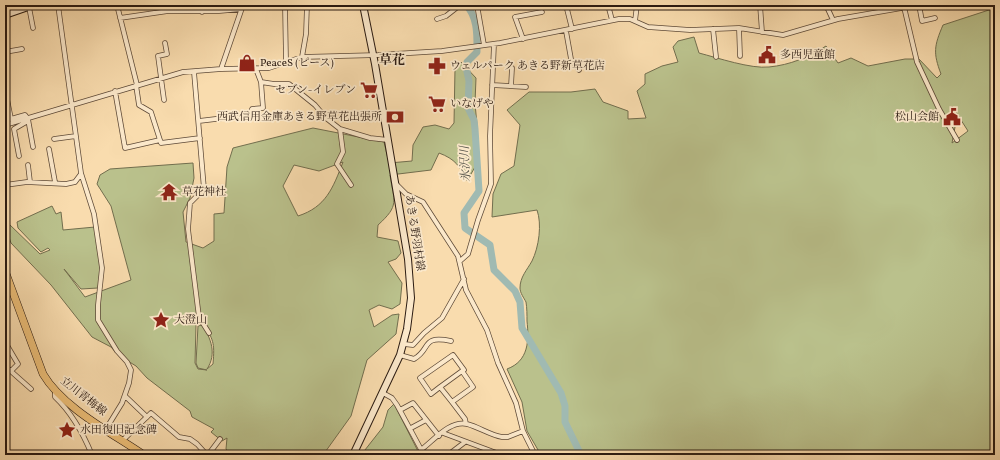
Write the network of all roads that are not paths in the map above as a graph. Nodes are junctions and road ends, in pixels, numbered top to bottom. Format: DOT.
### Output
graph roads {
  1 [pos="58,5"];
  2 [pos="117,5"];
  3 [pos="202,5"];
  4 [pos="285,5"];
  5 [pos="308,5"];
  6 [pos="363,5"];
  7 [pos="477,5"];
  8 [pos="566,5"];
  9 [pos="608,5"];
  10 [pos="637,5"];
  11 [pos="760,5"];
  12 [pos="826,5"];
  13 [pos="919,5"];
  14 [pos="32,6"];
  15 [pos="242,7"];
  16 [pos="459,7"];
  17 [pos="904,7"];
  18 [pos="202,12"];
  19 [pos="542,12"];
  20 [pos="5,15"];
  21 [pos="120,18"];
  22 [pos="934,18"];
  23 [pos="437,19"];
  24 [pos="612,20"];
  25 [pos="833,20"];
  26 [pos="635,21"];
  27 [pos="33,28"];
  28 [pos="739,28"];
  29 [pos="713,29"];
  30 [pos="572,30"];
  31 [pos="566,31"];
  32 [pos="762,32"];
  33 [pos="523,39"];
  34 [pos="165,43"];
  35 [pos="494,44"];
  36 [pos="482,45"];
  37 [pos="22,49"];
  38 [pos="5,52"];
  39 [pos="373,55"];
  40 [pos="740,56"];
  41 [pos="302,57"];
  42 [pos="716,57"];
  43 [pos="286,61"];
  44 [pos="599,62"];
  45 [pos="512,68"];
  46 [pos="222,69"];
  47 [pos="256,69"];
  48 [pos="194,72"];
  49 [pos="160,77"];
  50 [pos="261,82"];
  51 [pos="136,85"];
  52 [pos="492,85"];
  53 [pos="511,86"];
  54 [pos="526,87"];
  55 [pos="5,89"];
  56 [pos="115,91"];
  57 [pos="164,100"];
  58 [pos="72,104"];
  59 [pos="27,118"];
  60 [pos="199,121"];
  61 [pos="5,125"];
  62 [pos="340,129"];
  63 [pos="76,136"];
  64 [pos="200,138"];
  65 [pos="54,139"];
  66 [pos="160,140"];
  67 [pos="388,140"];
  68 [pos="957,140"];
  69 [pos="33,147"];
  70 [pos="49,149"];
  71 [pos="19,156"];
  72 [pos="28,165"];
  73 [pos="81,174"];
  74 [pos="30,182"];
  75 [pos="55,182"];
  76 [pos="395,184"];
  77 [pos="5,185"];
  78 [pos="352,185"];
  79 [pos="5,189"];
  80 [pos="5,200"];
  81 [pos="460,261"];
  82 [pos="5,271"];
  83 [pos="464,279"];
  84 [pos="209,333"];
  85 [pos="451,341"];
  86 [pos="5,342"];
  87 [pos="404,344"];
  88 [pos="400,355"];
  89 [pos="5,366"];
  90 [pos="11,371"];
  91 [pos="462,371"];
  92 [pos="440,387"];
  93 [pos="31,389"];
  94 [pos="55,391"];
  95 [pos="465,392"];
  96 [pos="383,393"];
  97 [pos="125,396"];
  98 [pos="469,397"];
  99 [pos="452,402"];
  100 [pos="400,410"];
  101 [pos="147,417"];
  102 [pos="426,420"];
  103 [pos="466,424"];
  104 [pos="411,428"];
  105 [pos="106,429"];
  106 [pos="523,431"];
  107 [pos="441,434"];
  108 [pos="220,439"];
  109 [pos="123,440"];
  110 [pos="465,442"];
  111 [pos="422,449"];
  112 [pos="488,451"];
  113 [pos="92,455"];
  114 [pos="144,455"];
  115 [pos="208,455"];
  116 [pos="353,455"];
  117 [pos="424,455"];
  118 [pos="448,455"];
  119 [pos="482,455"];
  120 [pos="502,455"];
  121 [pos="535,455"];
  1 -- 58 [label="street"];
  2 -- 21 [label="street"];
  3 -- 18 [label="street"];
  4 -- 43 [label="street"];
  5 -- 41 [label="street"];
  6 -- 39 [label="main road, あきる野羽村線"];
  7 -- 36 [label="street"];
  8 -- 30 [label="street"];
  9 -- 24 [label="street"];
  10 -- 26 [label="street"];
  11 -- 32 [label="street"];
  12 -- 25 [label="street"];
  13 -- 17 [label="street"];
  13 -- 22 [label="street"];
  14 -- 20 [label="main road"];
  14 -- 27 [label="street"];
  15 -- 18 [label="street"];
  15 -- 46 [label="street"];
  16 -- 23 [label="street"];
  17 -- 25 [label="street"];
  17 -- 68 [label="street"];
  18 -- 21 [label="street"];
  19 -- 33 [label="street"];
  21 -- 51 [label="street"];
  24 -- 26 [label="street"];
  24 -- 30 [label="street"];
  25 -- 32 [label="street"];
  26 -- 29 [label="street"];
  28 -- 29 [label="street"];
  28 -- 32 [label="street"];
  28 -- 40 [label="street"];
  29 -- 42 [label="street"];
  30 -- 31 [label="street"];
  31 -- 33 [label="street"];
  31 -- 44 [label="street"];
  33 -- 35 [label="street"];
  34 -- 49 [label="street"];
  35 -- 36 [label="street"];
  35 -- 52 [label="street"];
  36 -- 39 [label="street"];
  37 -- 38 [label="street"];
  39 -- 41 [label="street"];
  39 -- 67 [label="main road, あきる野羽村線"];
  41 -- 43 [label="street"];
  43 -- 47 [label="street"];
  45 -- 53 [label="street"];
  46 -- 47 [label="street"];
  46 -- 48 [label="street"];
  47 -- 50 [label="street"];
  48 -- 49 [label="street"];
  48 -- 60 [label="street"];
  49 -- 51 [label="street"];
  49 -- 57 [label="street"];
  50 -- 60 [label="street"];
  50 -- 62 [label="street"];
  51 -- 56 [label="street"];
  51 -- 66 [label="street"];
  52 -- 53 [label="street"];
  52 -- 81 [label="street"];
  53 -- 54 [label="street"];
  55 -- 59 [label="street"];
  56 -- 58 [label="street"];
  56 -- 66 [label="street"];
  58 -- 59 [label="street"];
  58 -- 63 [label="street"];
  59 -- 61 [label="street"];
  59 -- 69 [label="street"];
  59 -- 71 [label="street"];
  60 -- 64 [label="street"];
  62 -- 67 [label="street"];
  62 -- 78 [label="street"];
  63 -- 65 [label="street"];
  63 -- 73 [label="street"];
  64 -- 66 [label="street"];
  64 -- 84 [label="street"];
  67 -- 76 [label="main road, あきる野羽村線"];
  70 -- 75 [label="street"];
  72 -- 74 [label="street"];
  73 -- 75 [label="street"];
  73 -- 97 [label="street"];
  74 -- 75 [label="street"];
  74 -- 77 [label="street"];
  76 -- 81 [label="street"];
  76 -- 87 [label="main road, あきる野羽村線"];
  79 -- 80 [label="street"];
  81 -- 83 [label="street"];
  82 -- 94 [label="main road, 立川青梅線"];
  83 -- 87 [label="street"];
  83 -- 106 [label="street"];
  85 -- 88 [label="street"];
  86 -- 90 [label="street"];
  87 -- 88 [label="main road, あきる野羽村線"];
  88 -- 96 [label="main road, あきる野羽村線"];
  89 -- 90 [label="street"];
  90 -- 93 [label="street"];
  91 -- 92 [label="street"];
  91 -- 92 [label="street"];
  91 -- 95 [label="street"];
  92 -- 99 [label="street"];
  94 -- 105 [label="main road, 立川青梅線"];
  94 -- 113 [label="street"];
  95 -- 98 [label="street"];
  95 -- 99 [label="street"];
  96 -- 100 [label="street"];
  96 -- 116 [label="main road, あきる野羽村線"];
  97 -- 101 [label="street"];
  97 -- 105 [label="street"];
  99 -- 103 [label="street"];
  100 -- 102 [label="street"];
  100 -- 104 [label="street"];
  101 -- 109 [label="street"];
  101 -- 115 [label="street"];
  102 -- 104 [label="street"];
  102 -- 107 [label="street"];
  103 -- 106 [label="street"];
  103 -- 107 [label="street"];
  104 -- 111 [label="street"];
  105 -- 109 [label="main road, 立川青梅線"];
  106 -- 121 [label="street"];
  107 -- 110 [label="street"];
  107 -- 111 [label="street"];
  108 -- 115 [label="street"];
  109 -- 114 [label="main road, 立川青梅線"];
  110 -- 112 [label="street"];
  110 -- 118 [label="street"];
  111 -- 117 [label="street"];
  112 -- 119 [label="street"];
  112 -- 120 [label="street"];
}
